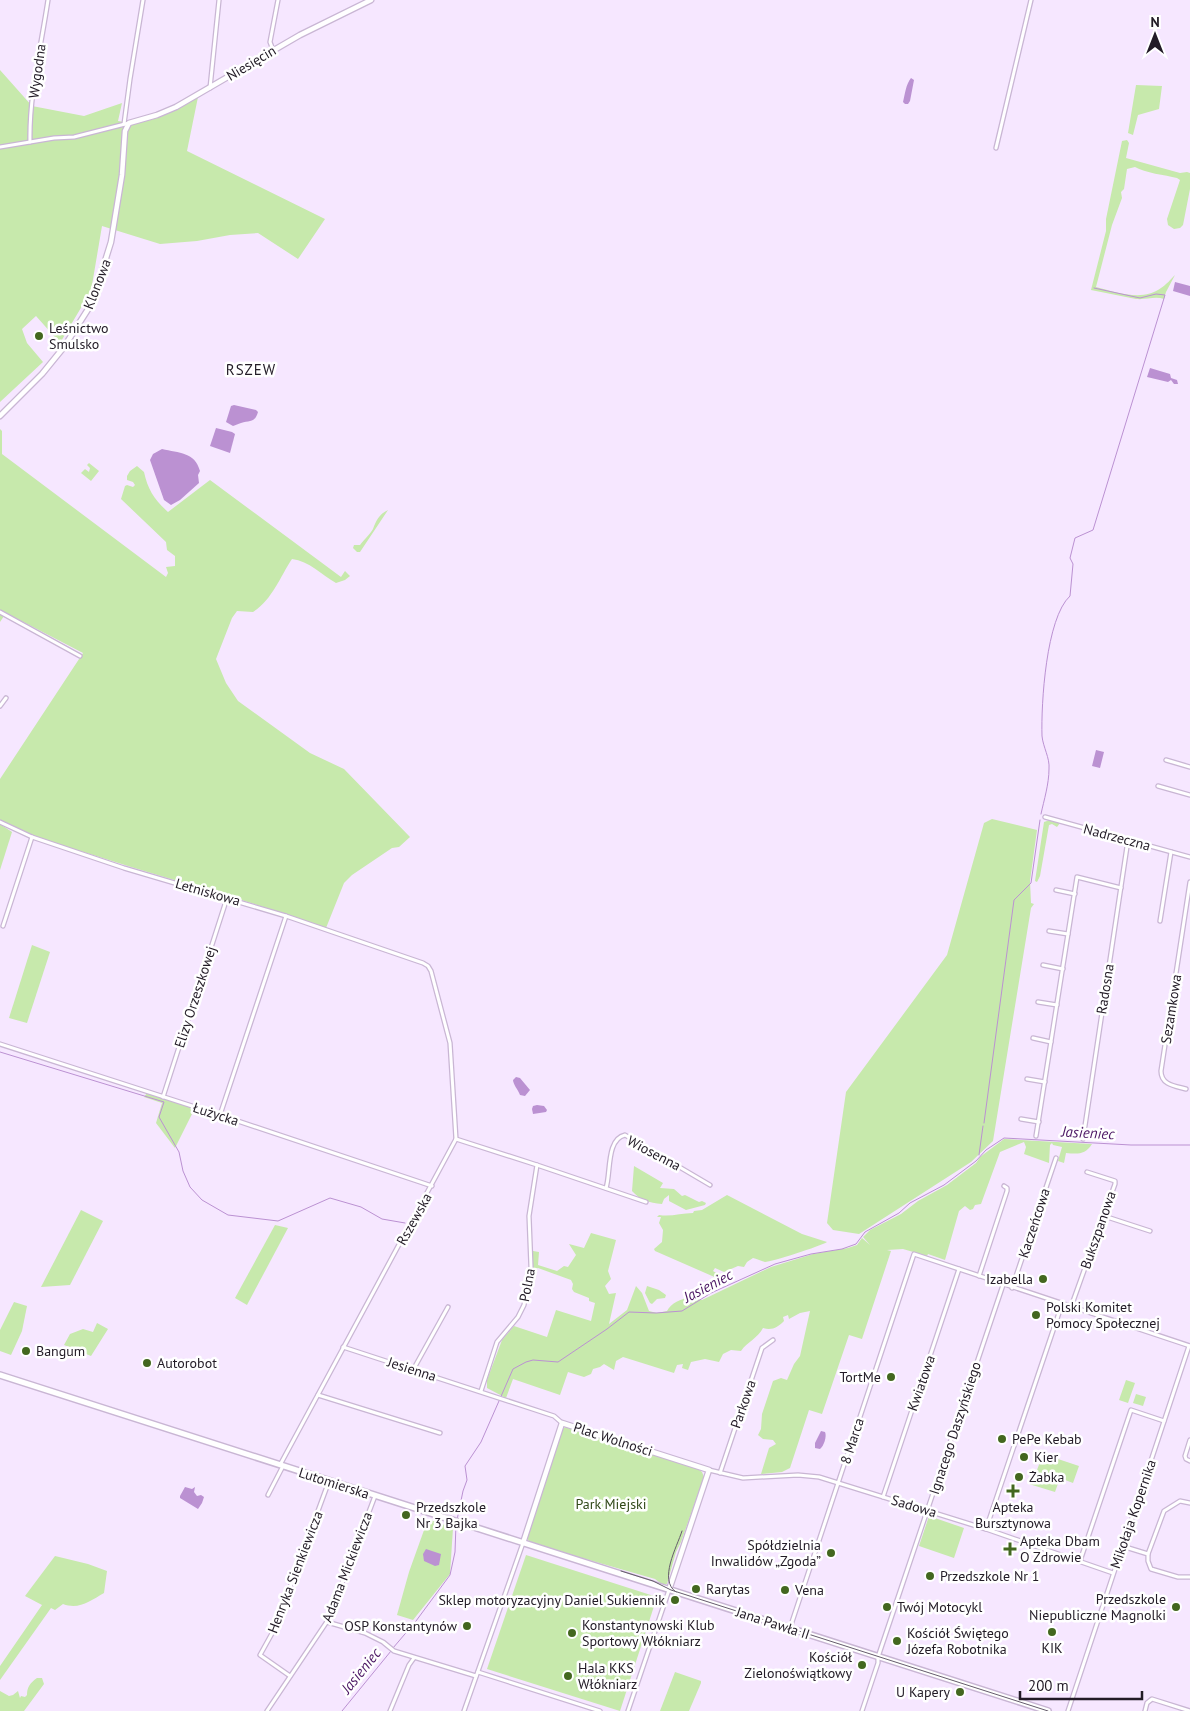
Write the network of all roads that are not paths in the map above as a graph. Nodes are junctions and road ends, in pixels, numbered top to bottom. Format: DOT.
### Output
graph roads {
  1 [pos="48,0"];
  2 [pos="143,0"];
  3 [pos="219,0"];
  4 [pos="278,0"];
  5 [pos="371,0"];
  6 [pos="1031,0"];
  7 [pos="273,50"];
  8 [pos="210,88"];
  9 [pos="127,124"];
  10 [pos="30,142"];
  11 [pos="0,147"];
  12 [pos="996,148"];
  13 [pos="0,416"];
  14 [pos="0,613"];
  15 [pos="80,656"];
  16 [pos="6,698"];
  17 [pos="0,706"];
  18 [pos="1166,760"];
  19 [pos="1190,767"];
  20 [pos="1158,786"];
  21 [pos="1190,795"];
  22 [pos="1044,817"];
  23 [pos="0,822"];
  24 [pos="32,837"];
  25 [pos="1128,840"];
  26 [pos="1171,852"];
  27 [pos="1190,857"];
  28 [pos="1190,882"];
  29 [pos="1121,888"];
  30 [pos="1056,890"];
  31 [pos="1075,894"];
  32 [pos="227,898"];
  33 [pos="286,916"];
  34 [pos="1160,922"];
  35 [pos="3,926"];
  36 [pos="1049,931"];
  37 [pos="1068,934"];
  38 [pos="417,961"];
  39 [pos="1043,966"];
  40 [pos="1063,969"];
  41 [pos="1038,1002"];
  42 [pos="1057,1005"];
  43 [pos="1033,1038"];
  44 [pos="1051,1042"];
  45 [pos="0,1044"];
  46 [pos="1027,1079"];
  47 [pos="1045,1082"];
  48 [pos="1186,1089"];
  49 [pos="163,1096"];
  50 [pos="220,1115"];
  51 [pos="1021,1119"];
  52 [pos="1039,1122"];
  53 [pos="1036,1136"];
  54 [pos="456,1139"];
  55 [pos="1083,1139"];
  56 [pos="1056,1158"];
  57 [pos="537,1165"];
  58 [pos="1087,1172"];
  59 [pos="710,1185"];
  60 [pos="432,1186"];
  61 [pos="1004,1186"];
  62 [pos="606,1188"];
  63 [pos="646,1202"];
  64 [pos="1104,1216"];
  65 [pos="1150,1230"];
  66 [pos="959,1270"];
  67 [pos="979,1276"];
  68 [pos="1003,1284"];
  69 [pos="1012,1288"];
  70 [pos="1062,1304"];
  71 [pos="448,1307"];
  72 [pos="1071,1307"];
  73 [pos="773,1340"];
  74 [pos="1190,1346"];
  75 [pos="343,1347"];
  76 [pos="414,1370"];
  77 [pos="0,1375"];
  78 [pos="481,1392"];
  79 [pos="318,1395"];
  80 [pos="1164,1421"];
  81 [pos="562,1423"];
  82 [pos="440,1433"];
  83 [pos="1190,1440"];
  84 [pos="1190,1461"];
  85 [pos="281,1466"];
  86 [pos="709,1470"];
  87 [pos="720,1473"];
  88 [pos="329,1481"];
  89 [pos="839,1483"];
  90 [pos="268,1495"];
  91 [pos="375,1496"];
  92 [pos="883,1497"];
  93 [pos="1190,1503"];
  94 [pos="928,1511"];
  95 [pos="986,1529"];
  96 [pos="523,1543"];
  97 [pos="1122,1546"];
  98 [pos="1148,1554"];
  99 [pos="1080,1561"];
  100 [pos="1113,1573"];
  101 [pos="1190,1577"];
  102 [pos="669,1590"];
  103 [pos="327,1622"];
  104 [pos="790,1628"];
  105 [pos="878,1657"];
  106 [pos="414,1658"];
  107 [pos="477,1674"];
  108 [pos="290,1676"];
  109 [pos="267,1711"];
  110 [pos="390,1711"];
  111 [pos="464,1711"];
  112 [pos="600,1711"];
  113 [pos="628,1711"];
  114 [pos="862,1711"];
  115 [pos="1048,1711"];
  116 [pos="1068,1711"];
  117 [pos="1145,1711"];
  118 [pos="1190,1711"];
  1 -- 10 [label="street, Wygodna"];
  2 -- 9 [label="street"];
  3 -- 8 [label="street"];
  4 -- 7 [label="street"];
  5 -- 7 [label="street, Niesięcin"];
  6 -- 12 [label="street"];
  7 -- 8 [label="street, Niesięcin"];
  8 -- 9 [label="street, Niesięcin"];
  9 -- 10 [label="street"];
  9 -- 13 [label="street, Klonowa"];
  10 -- 11 [label="street"];
  14 -- 15 [label="street"];
  16 -- 17 [label="street"];
  18 -- 19 [label="street"];
  20 -- 21 [label="street"];
  22 -- 25 [label="street, Nadrzeczna"];
  23 -- 24 [label="street, Letniskowa"];
  24 -- 32 [label="street, Letniskowa"];
  24 -- 35 [label="street"];
  25 -- 26 [label="street, Nadrzeczna"];
  25 -- 29 [label="street, Radosna"];
  26 -- 27 [label="street, Nadrzeczna"];
  26 -- 34 [label="street"];
  28 -- 48 [label="street, Sezamkowa"];
  29 -- 31 [label="street"];
  29 -- 55 [label="street, Radosna"];
  30 -- 31 [label="street"];
  31 -- 37 [label="street"];
  32 -- 33 [label="street, Letniskowa"];
  32 -- 49 [label="street, Elizy Orzeszkowej"];
  33 -- 38 [label="street, Letniskowa"];
  33 -- 50 [label="street"];
  36 -- 37 [label="street"];
  37 -- 40 [label="street"];
  38 -- 54 [label="street, Rszewska"];
  39 -- 40 [label="street"];
  40 -- 42 [label="street"];
  41 -- 42 [label="street"];
  42 -- 44 [label="street"];
  43 -- 44 [label="street"];
  44 -- 47 [label="street"];
  45 -- 49 [label="street, Łużycka"];
  46 -- 47 [label="street"];
  47 -- 52 [label="street"];
  49 -- 50 [label="street, Łużycka"];
  50 -- 60 [label="street, Łużycka"];
  51 -- 52 [label="street"];
  52 -- 53 [label="street"];
  54 -- 57 [label="street"];
  54 -- 60 [label="street, Rszewska"];
  56 -- 69 [label="street, Kaczeńcowa"];
  57 -- 62 [label="street"];
  57 -- 78 [label="street, Polna"];
  58 -- 64 [label="street, Bukszpanowa"];
  59 -- 62 [label="street, Wiosenna"];
  60 -- 75 [label="street, Rszewska"];
  61 -- 67 [label="street"];
  62 -- 63 [label="street"];
  64 -- 65 [label="street"];
  64 -- 72 [label="street, Bukszpanowa"];
  66 -- 67 [label="street"];
  66 -- 89 [label="street, 8 Marca"];
  66 -- 92 [label="street, Kwiatowa"];
  67 -- 68 [label="street"];
  68 -- 69 [label="street"];
  68 -- 94 [label="street, Ignacego Daszyńskiego"];
  69 -- 70 [label="street"];
  70 -- 72 [label="street"];
  70 -- 95 [label="street"];
  71 -- 76 [label="street"];
  72 -- 74 [label="street"];
  73 -- 87 [label="street, Parkowa"];
  74 -- 80 [label="street, Mikołaja Kopernika"];
  75 -- 76 [label="street, Jesienna"];
  75 -- 79 [label="street, Rszewska"];
  76 -- 78 [label="street, Jesienna"];
  77 -- 85 [label="main road, Lutomierska"];
  78 -- 81 [label="street"];
  79 -- 82 [label="street"];
  79 -- 85 [label="street, Rszewska"];
  80 -- 97 [label="street, Mikołaja Kopernika"];
  80 -- 99 [label="street"];
  81 -- 86 [label="street, Plac Wolności"];
  81 -- 96 [label="street, Plac Wolności"];
  83 -- 84 [label="street"];
  85 -- 88 [label="main road, Lutomierska"];
  85 -- 90 [label="street, Rszewska"];
  86 -- 87 [label="street, Sadowa"];
  86 -- 102 [label="street"];
  87 -- 89 [label="street, Sadowa"];
  88 -- 91 [label="main road, Lutomierska"];
  88 -- 108 [label="street, Henryka Sienkiewicza"];
  89 -- 92 [label="street, Sadowa"];
  89 -- 104 [label="street, 8 Marca"];
  91 -- 96 [label="main road, Lutomierska"];
  91 -- 103 [label="street, Adama Mickiewicza"];
  92 -- 94 [label="street, Sadowa"];
  93 -- 98 [label="street"];
  94 -- 95 [label="street, Sadowa"];
  94 -- 105 [label="street, Ignacego Daszyńskiego"];
  95 -- 99 [label="street, Sadowa"];
  96 -- 102 [label="main road, Lutomierska"];
  96 -- 107 [label="street, Plac Wolności"];
  97 -- 98 [label="street"];
  97 -- 100 [label="street, Mikołaja Kopernika"];
  98 -- 101 [label="street"];
  99 -- 100 [label="street, Sadowa"];
  100 -- 116 [label="street, Mikołaja Kopernika"];
  102 -- 104 [label="main road, Jana Pawła II"];
  102 -- 113 [label="street"];
  103 -- 106 [label="street"];
  103 -- 108 [label="street, Adama Mickiewicza"];
  104 -- 105 [label="main road, Jana Pawła II"];
  105 -- 114 [label="street, Ignacego Daszyńskiego"];
  105 -- 115 [label="main road, Jana Pawła II"];
  106 -- 107 [label="street"];
  106 -- 110 [label="street"];
  107 -- 111 [label="street, Plac Wolności"];
  107 -- 112 [label="street"];
  108 -- 109 [label="street, Adama Mickiewicza"];
  117 -- 118 [label="street"];
}
